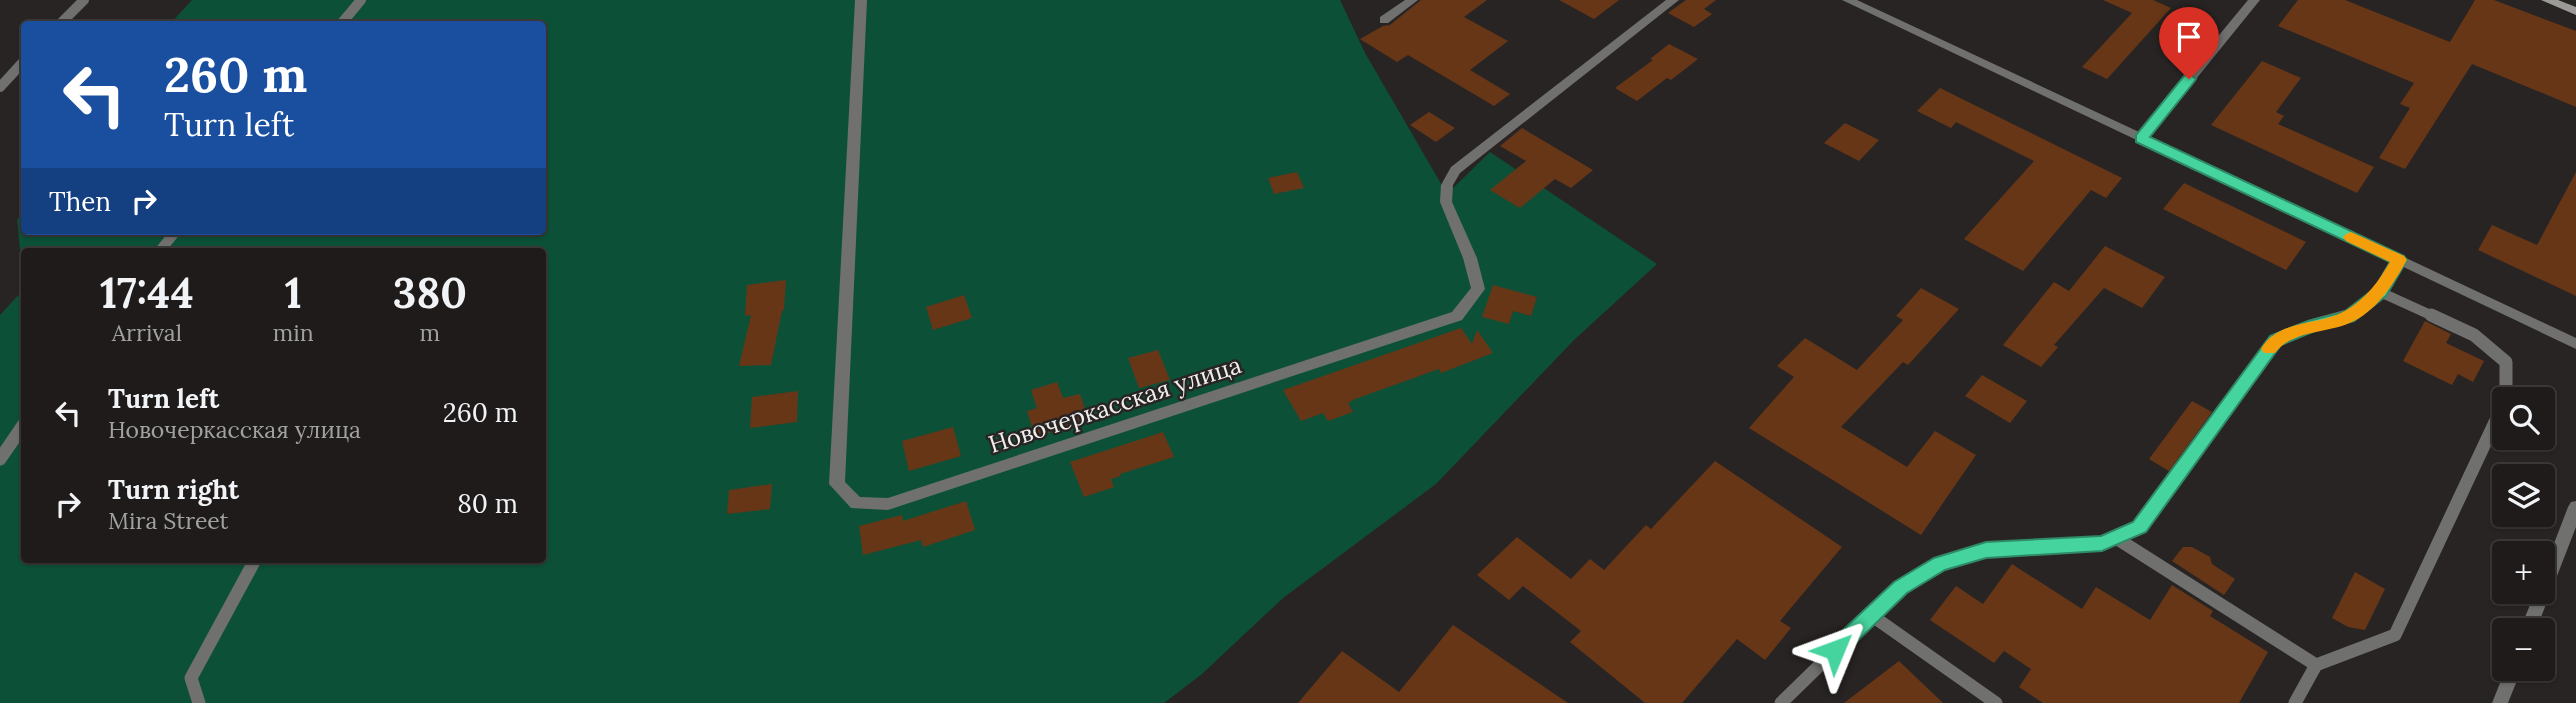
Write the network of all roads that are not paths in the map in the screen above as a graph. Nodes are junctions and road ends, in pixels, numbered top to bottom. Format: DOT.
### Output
graph roads {
  1 [pos="84,0"];
  2 [pos="361,0"];
  3 [pos="861,0"];
  4 [pos="1412,0"];
  5 [pos="1672,0"];
  6 [pos="1848,0"];
  7 [pos="2254,0"];
  8 [pos="2547,0"];
  9 [pos="2576,11"];
  10 [pos="1384,20"];
  11 [pos="63,21"];
  12 [pos="344,21"];
  13 [pos="21,64"];
  14 [pos="0,87"];
  15 [pos="2141,138"];
  16 [pos="2399,260"];
  17 [pos="2380,292"];
  18 [pos="2576,344"];
  19 [pos="2505,387"];
  20 [pos="21,428"];
  21 [pos="2492,429"];
  22 [pos="0,459"];
  23 [pos="2576,507"];
  24 [pos="2116,538"];
  25 [pos="253,563"];
  26 [pos="1871,615"];
  27 [pos="2533,618"];
  28 [pos="2316,665"];
  29 [pos="2509,681"];
  30 [pos="199,703"];
  31 [pos="1781,703"];
  32 [pos="1996,703"];
  33 [pos="2295,703"];
  34 [pos="2500,703"];
  1 -- 11 [label="lane"];
  2 -- 12 [label="lane"];
  3 -- 5 [label="street, Новочеркасская улица"];
  4 -- 10 [label="street"];
  6 -- 15 [label="street"];
  7 -- 15 [label="street"];
  8 -- 9 [label="street"];
  13 -- 14 [label="lane"];
  15 -- 16 [label="street"];
  16 -- 17 [label="lane"];
  16 -- 18 [label="street"];
  17 -- 19 [label="lane"];
  17 -- 24 [label="lane"];
  20 -- 22 [label="lane"];
  21 -- 28 [label="lane"];
  23 -- 27 [label="street"];
  24 -- 26 [label="lane"];
  24 -- 28 [label="lane"];
  25 -- 30 [label="lane"];
  26 -- 31 [label="lane"];
  26 -- 32 [label="lane"];
  28 -- 33 [label="lane"];
  29 -- 34 [label="street"];
}
